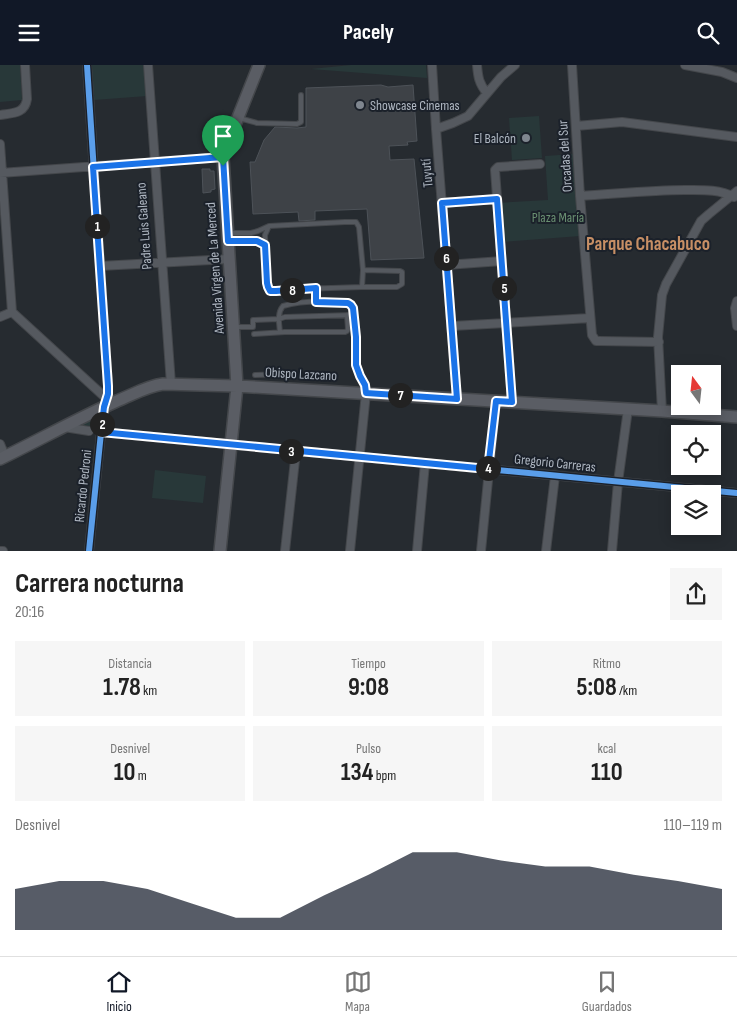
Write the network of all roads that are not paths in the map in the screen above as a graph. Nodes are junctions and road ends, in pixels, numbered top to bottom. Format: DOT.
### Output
graph roads {
  1 [pos="25,65"];
  2 [pos="87,65"];
  3 [pos="148,65"];
  4 [pos="259,65"];
  5 [pos="432,65"];
  6 [pos="477,65"];
  7 [pos="515,65"];
  8 [pos="572,65"];
  9 [pos="685,65"];
  10 [pos="737,70"];
  11 [pos="733,76"];
  12 [pos="487,93"];
  13 [pos="301,95"];
  14 [pos="0,115"];
  15 [pos="238,118"];
  16 [pos="576,126"];
  17 [pos="436,129"];
  18 [pos="737,137"];
  19 [pos="0,144"];
  20 [pos="223,157"];
  21 [pos="155,162"];
  22 [pos="540,164"];
  23 [pos="93,167"];
  24 [pos="1,173"];
  25 [pos="736,195"];
  26 [pos="580,196"];
  27 [pos="497,199"];
  28 [pos="442,203"];
  29 [pos="269,226"];
  30 [pos="228,237"];
  31 [pos="265,245"];
  32 [pos="229,259"];
  33 [pos="502,261"];
  34 [pos="162,263"];
  35 [pos="446,265"];
  36 [pos="100,266"];
  37 [pos="363,270"];
  38 [pos="362,287"];
  39 [pos="316,288"];
  40 [pos="737,301"];
  41 [pos="316,302"];
  42 [pos="12,312"];
  43 [pos="347,315"];
  44 [pos="353,315"];
  45 [pos="0,317"];
  46 [pos="590,318"];
  47 [pos="279,319"];
  48 [pos="506,323"];
  49 [pos="452,326"];
  50 [pos="737,326"];
  51 [pos="234,327"];
  52 [pos="280,332"];
  53 [pos="254,334"];
  54 [pos="659,342"];
  55 [pos="287,374"];
  56 [pos="255,375"];
  57 [pos="360,376"];
  58 [pos="171,384"];
  59 [pos="237,386"];
  60 [pos="358,390"];
  61 [pos="457,399"];
  62 [pos="496,401"];
  63 [pos="512,402"];
  64 [pos="107,403"];
  65 [pos="628,409"];
  66 [pos="662,411"];
  67 [pos="737,417"];
  68 [pos="62,427"];
  69 [pos="89,431"];
  70 [pos="101,432"];
  71 [pos="0,444"];
  72 [pos="230,445"];
  73 [pos="296,451"];
  74 [pos="360,456"];
  75 [pos="3,458"];
  76 [pos="424,463"];
  77 [pos="488,469"];
  78 [pos="555,476"];
  79 [pos="618,482"];
  80 [pos="737,493"];
  81 [pos="89,551"];
  82 [pos="220,551"];
  83 [pos="285,551"];
  84 [pos="350,551"];
  85 [pos="417,551"];
  86 [pos="481,551"];
  87 [pos="546,551"];
  88 [pos="612,551"];
  1 -- 14 [label="street"];
  2 -- 23 [label="street, Ricardo Pedroni"];
  3 -- 21 [label="street, Padre Luis Galeano"];
  4 -- 15 [label="main road, Avenida Virgen de La Merced"];
  5 -- 17 [label="street, Tuyutí"];
  6 -- 12 [label="street"];
  7 -- 12 [label="street"];
  8 -- 16 [label="street, Orcadas del Sur"];
  9 -- 11 [label="street"];
  10 -- 11 [label="street"];
  12 -- 17 [label="street"];
  13 -- 15 [label="lane"];
  15 -- 20 [label="main road, Avenida Virgen de La Merced"];
  16 -- 18 [label="street"];
  16 -- 26 [label="street, Orcadas del Sur"];
  17 -- 28 [label="street, Tuyutí"];
  19 -- 24 [label="street"];
  20 -- 21 [label="street"];
  20 -- 30 [label="main road, Avenida Virgen de La Merced"];
  21 -- 23 [label="street"];
  21 -- 34 [label="street, Padre Luis Galeano"];
  22 -- 27 [label="street"];
  23 -- 24 [label="street"];
  23 -- 36 [label="street, Ricardo Pedroni"];
  24 -- 42 [label="street"];
  25 -- 26 [label="street"];
  25 -- 54 [label="street"];
  26 -- 46 [label="street, Orcadas del Sur"];
  27 -- 28 [label="street"];
  27 -- 33 [label="street"];
  28 -- 35 [label="street, Tuyutí"];
  29 -- 30 [label="lane"];
  29 -- 31 [label="lane"];
  29 -- 37 [label="lane"];
  30 -- 31 [label="lane"];
  30 -- 32 [label="main road, Avenida Virgen de La Merced"];
  31 -- 39 [label="lane"];
  32 -- 34 [label="street"];
  32 -- 51 [label="main road, Avenida Virgen de La Merced"];
  33 -- 35 [label="street"];
  33 -- 48 [label="street"];
  34 -- 36 [label="street"];
  34 -- 58 [label="street, Padre Luis Galeano"];
  35 -- 49 [label="street, Tuyutí"];
  36 -- 64 [label="street, Ricardo Pedroni"];
  37 -- 38 [label="lane"];
  37 -- 38 [label="lane"];
  38 -- 39 [label="lane"];
  39 -- 41 [label="lane"];
  40 -- 50 [label="street"];
  41 -- 44 [label="lane"];
  41 -- 47 [label="lane"];
  42 -- 45 [label="street"];
  42 -- 64 [label="street"];
  43 -- 44 [label="lane"];
  43 -- 47 [label="lane"];
  43 -- 52 [label="lane"];
  44 -- 57 [label="lane"];
  46 -- 48 [label="street"];
  46 -- 54 [label="street, Orcadas del Sur"];
  47 -- 51 [label="lane"];
  47 -- 52 [label="lane"];
  48 -- 49 [label="street"];
  48 -- 63 [label="street"];
  49 -- 61 [label="street, Tuyutí"];
  51 -- 59 [label="main road, Avenida Virgen de La Merced"];
  52 -- 53 [label="lane"];
  54 -- 66 [label="street"];
  55 -- 56 [label="lane"];
  57 -- 60 [label="lane"];
  57 -- 60 [label="lane"];
  58 -- 59 [label="main road, Obispo Lazcano"];
  58 -- 64 [label="main road, Obispo Lazcano"];
  59 -- 60 [label="main road, Obispo Lazcano"];
  59 -- 72 [label="main road"];
  60 -- 61 [label="main road, Obispo Lazcano"];
  60 -- 74 [label="street"];
  61 -- 62 [label="main road, Obispo Lazcano"];
  62 -- 63 [label="main road, Obispo Lazcano"];
  62 -- 77 [label="street"];
  63 -- 65 [label="main road, Obispo Lazcano"];
  64 -- 68 [label="main road, Obispo Lazcano"];
  64 -- 70 [label="street, Ricardo Pedroni"];
  65 -- 66 [label="main road, Obispo Lazcano"];
  65 -- 79 [label="street"];
  66 -- 67 [label="main road, Obispo Lazcano"];
  68 -- 69 [label="street"];
  68 -- 75 [label="main road, Obispo Lazcano"];
  70 -- 72 [label="street, Gregorio Carreras"];
  70 -- 81 [label="street, Ricardo Pedroni"];
  71 -- 75 [label="street"];
  72 -- 73 [label="street, Gregorio Carreras"];
  72 -- 82 [label="main road"];
  73 -- 74 [label="street, Gregorio Carreras"];
  73 -- 83 [label="street"];
  74 -- 76 [label="street, Gregorio Carreras"];
  74 -- 84 [label="street"];
  76 -- 77 [label="street, Gregorio Carreras"];
  76 -- 85 [label="street"];
  77 -- 78 [label="street, Gregorio Carreras"];
  77 -- 86 [label="street"];
  78 -- 79 [label="street, Gregorio Carreras"];
  78 -- 87 [label="street"];
  79 -- 80 [label="street, Gregorio Carreras"];
  79 -- 88 [label="street"];
}
